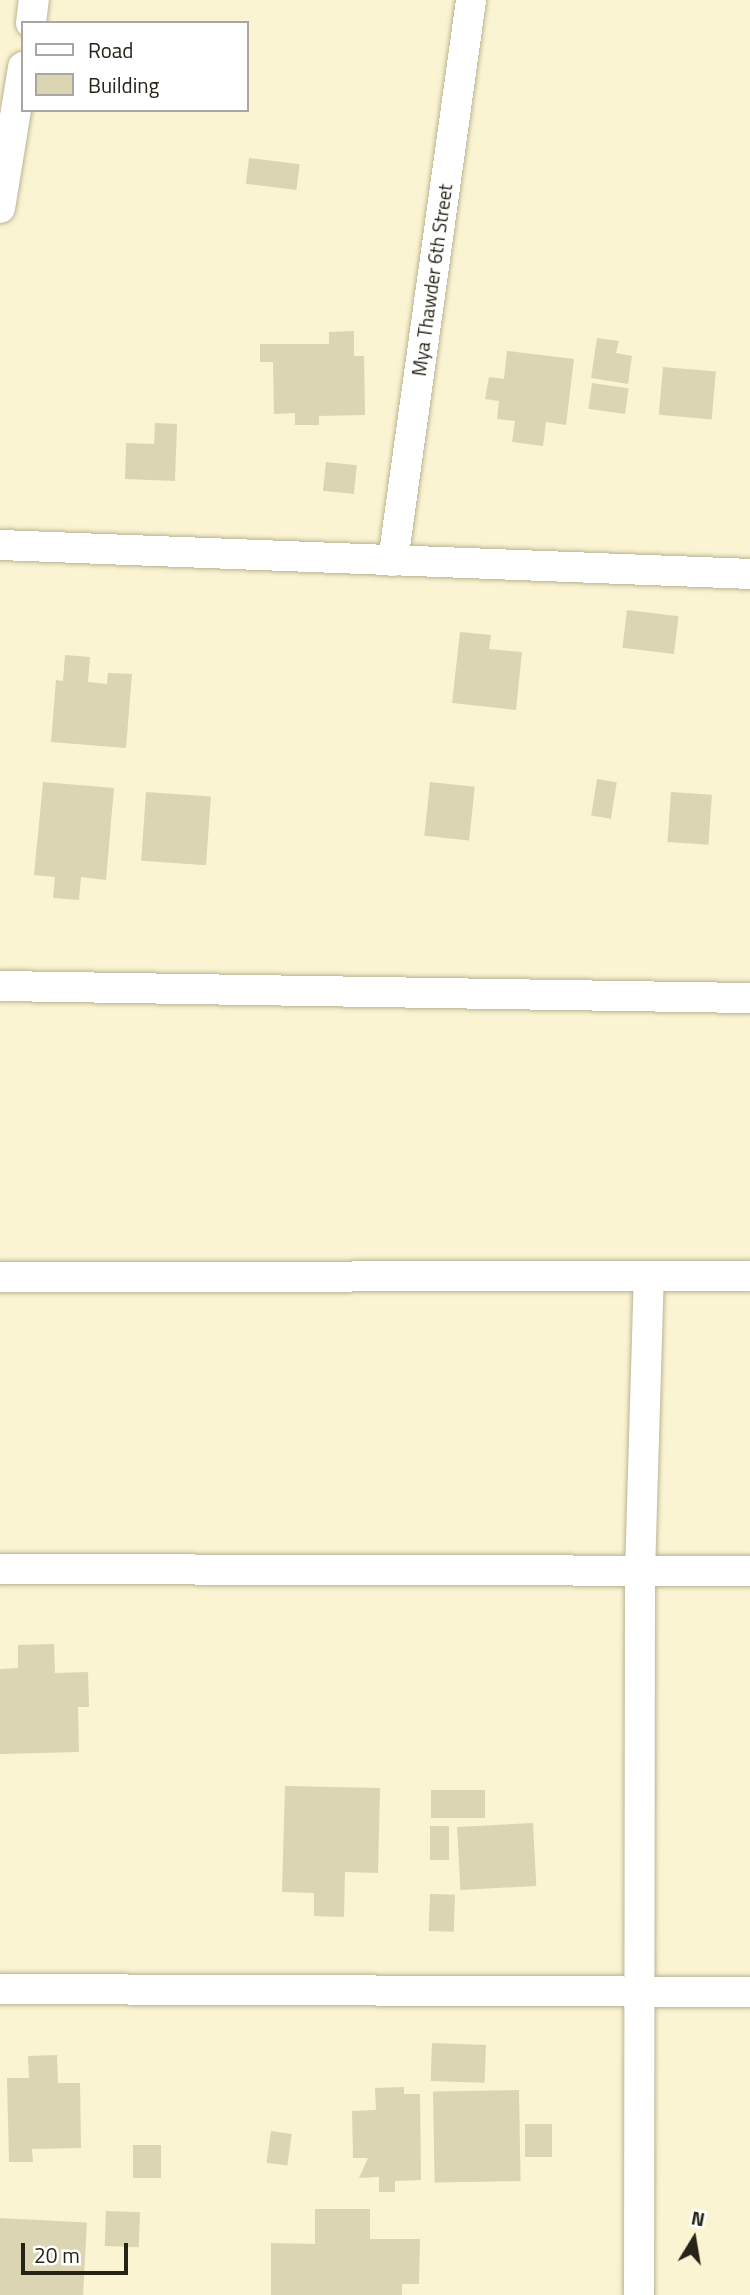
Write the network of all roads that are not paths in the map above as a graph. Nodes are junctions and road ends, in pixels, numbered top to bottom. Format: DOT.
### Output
graph roads {
  1 [pos="34,0"];
  2 [pos="471,0"];
  3 [pos="30,21"];
  4 [pos="21,76"];
  5 [pos="4,157"];
  6 [pos="0,208"];
  7 [pos="0,545"];
  8 [pos="393,561"];
  9 [pos="750,574"];
  10 [pos="0,986"];
  11 [pos="750,998"];
  12 [pos="649,1276"];
  13 [pos="750,1276"];
  14 [pos="0,1277"];
  15 [pos="0,1569"];
  16 [pos="750,1571"];
  17 [pos="640,1573"];
  18 [pos="0,1989"];
  19 [pos="636,1992"];
  20 [pos="750,1992"];
  21 [pos="639,2295"];
  1 -- 3 [label="street"];
  2 -- 8 [label="street, Mya Thawder 6th Street"];
  4 -- 5 [label="street"];
  5 -- 6 [label="street"];
  7 -- 8 [label="street"];
  8 -- 9 [label="street"];
  10 -- 11 [label="street"];
  12 -- 13 [label="street"];
  12 -- 14 [label="street"];
  12 -- 17 [label="street"];
  15 -- 17 [label="street"];
  16 -- 17 [label="street"];
  17 -- 19 [label="street"];
  18 -- 19 [label="street"];
  19 -- 20 [label="street"];
  19 -- 21 [label="street"];
}
